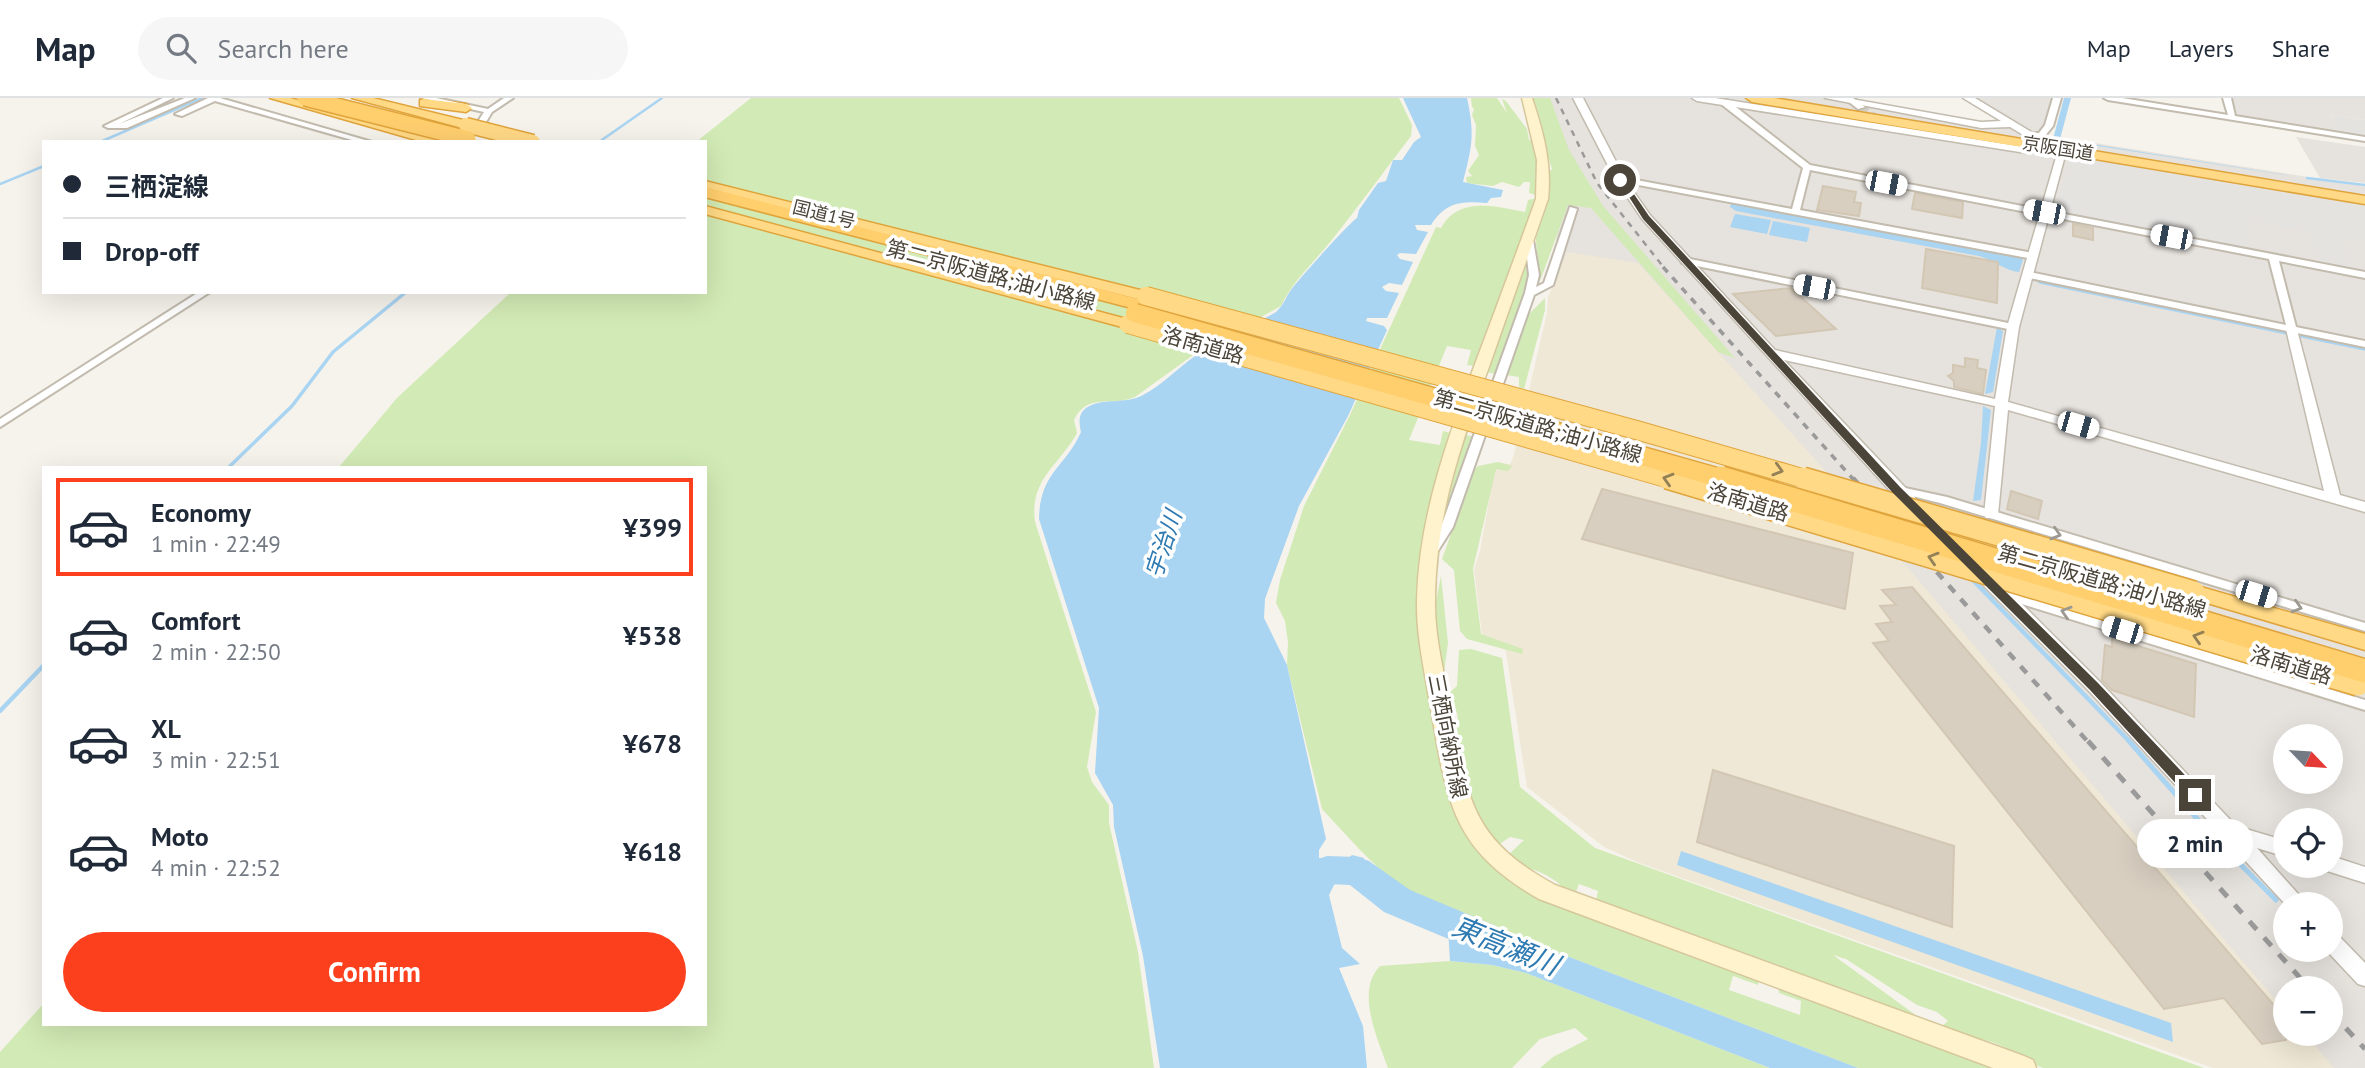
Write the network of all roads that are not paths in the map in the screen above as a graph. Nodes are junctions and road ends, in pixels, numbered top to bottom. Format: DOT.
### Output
graph roads {
  1 [pos="169,98"];
  2 [pos="191,98"];
  3 [pos="214,98"];
  4 [pos="276,98"];
  5 [pos="331,98"];
  6 [pos="358,98"];
  7 [pos="402,98"];
  8 [pos="425,98"];
  9 [pos="509,98"];
  10 [pos="1527,98"];
  11 [pos="1578,98"];
  12 [pos="1697,98"];
  13 [pos="1752,98"];
  14 [pos="1782,98"];
  15 [pos="1830,98"];
  16 [pos="1968,98"];
  17 [pos="2057,98"];
  18 [pos="2108,98"];
  19 [pos="2227,98"];
  20 [pos="1720,100"];
  21 [pos="301,101"];
  22 [pos="1854,102"];
  23 [pos="466,107"];
  24 [pos="489,111"];
  25 [pos="178,114"];
  26 [pos="2232,118"];
  27 [pos="2005,127"];
  28 [pos="2365,139"];
  29 [pos="361,140"];
  30 [pos="371,140"];
  31 [pos="434,140"];
  32 [pos="456,140"];
  33 [pos="483,140"];
  34 [pos="525,140"];
  35 [pos="2030,142"];
  36 [pos="2072,151"];
  37 [pos="1807,167"];
  38 [pos="1620,180"];
  39 [pos="707,186"];
  40 [pos="707,193"];
  41 [pos="2365,198"];
  42 [pos="707,201"];
  43 [pos="1573,209"];
  44 [pos="707,211"];
  45 [pos="1796,211"];
  46 [pos="2044,212"];
  47 [pos="1529,240"];
  48 [pos="2029,255"];
  49 [pos="2273,256"];
  50 [pos="1685,261"];
  51 [pos="2029,275"];
  52 [pos="2365,275"];
  53 [pos="1530,293"];
  54 [pos="203,294"];
  55 [pos="1146,296"];
  56 [pos="1128,324"];
  57 [pos="2010,326"];
  58 [pos="2292,329"];
  59 [pos="2365,344"];
  60 [pos="1771,353"];
  61 [pos="2002,404"];
  62 [pos="0,424"];
  63 [pos="1896,489"];
  64 [pos="2333,498"];
  65 [pos="2365,507"];
  66 [pos="1991,515"];
  67 [pos="1428,557"];
  68 [pos="2003,594"];
  69 [pos="2365,626"];
  70 [pos="2365,642"];
  71 [pos="2365,659"];
  72 [pos="2363,687"];
  73 [pos="2229,831"];
  74 [pos="2273,845"];
  75 [pos="2343,868"];
  76 [pos="2365,875"];
  77 [pos="2286,892"];
  78 [pos="2343,954"];
  79 [pos="2365,977"];
  80 [pos="2024,1068"];
  1 -- 2 [label="street"];
  3 -- 25 [label="street"];
  3 -- 29 [label="street"];
  4 -- 21 [label="highway"];
  5 -- 33 [label="highway"];
  6 -- 34 [label="highway, bridge"];
  7 -- 23 [label="highway"];
  8 -- 23 [label="street"];
  9 -- 24 [label="street"];
  10 -- 47 [label="main road, 三栖向納所線"];
  11 -- 38 [label="street"];
  12 -- 20 [label="street"];
  13 -- 35 [label="highway, 京阪国道"];
  14 -- 35 [label="highway, 京阪国道"];
  15 -- 22 [label="street"];
  16 -- 27 [label="street"];
  17 -- 35 [label="street"];
  18 -- 26 [label="street"];
  19 -- 26 [label="street"];
  20 -- 35 [label="street"];
  20 -- 37 [label="street"];
  21 -- 30 [label="highway"];
  21 -- 31 [label="highway"];
  21 -- 33 [label="highway, bridge"];
  22 -- 27 [label="street"];
  23 -- 24 [label="street"];
  24 -- 32 [label="street"];
  26 -- 28 [label="street"];
  27 -- 35 [label="street"];
  35 -- 36 [label="street"];
  35 -- 36 [label="highway, 京阪国道"];
  36 -- 41 [label="highway, 京阪国道"];
  36 -- 46 [label="street"];
  37 -- 45 [label="street"];
  37 -- 46 [label="street"];
  38 -- 45 [label="street"];
  38 -- 50 [label="street"];
  39 -- 55 [label="highway, 国道1号"];
  40 -- 71 [label="highway, 第二京阪道路;油小路線"];
  42 -- 72 [label="highway, 第二京阪道路;油小路線, bridge"];
  43 -- 53 [label="street"];
  44 -- 56 [label="highway, 国道1号"];
  45 -- 48 [label="street"];
  46 -- 48 [label="street"];
  46 -- 49 [label="street"];
  47 -- 53 [label="street"];
  47 -- 67 [label="main road, 三栖向納所線"];
  48 -- 51 [label="street"];
  49 -- 52 [label="street"];
  49 -- 58 [label="street"];
  50 -- 57 [label="street"];
  50 -- 60 [label="street"];
  51 -- 57 [label="street"];
  51 -- 58 [label="street"];
  53 -- 67 [label="street"];
  54 -- 62 [label="street"];
  55 -- 70 [label="highway, 洛南道路, one-way, bridge"];
  72 -- 56 [label="highway, 洛南道路, one-way, bridge"];
  57 -- 61 [label="street"];
  58 -- 59 [label="street"];
  58 -- 64 [label="street"];
  60 -- 61 [label="street"];
  60 -- 63 [label="street"];
  61 -- 64 [label="street"];
  61 -- 66 [label="street"];
  63 -- 66 [label="street"];
  63 -- 68 [label="street"];
  64 -- 65 [label="street"];
  66 -- 69 [label="street, one-way"];
  67 -- 80 [label="main road, 三栖向納所線"];
  72 -- 68 [label="street, one-way"];
  68 -- 73 [label="street"];
  73 -- 74 [label="street"];
  73 -- 77 [label="street"];
  75 -- 76 [label="street"];
  78 -- 79 [label="street"];
}
